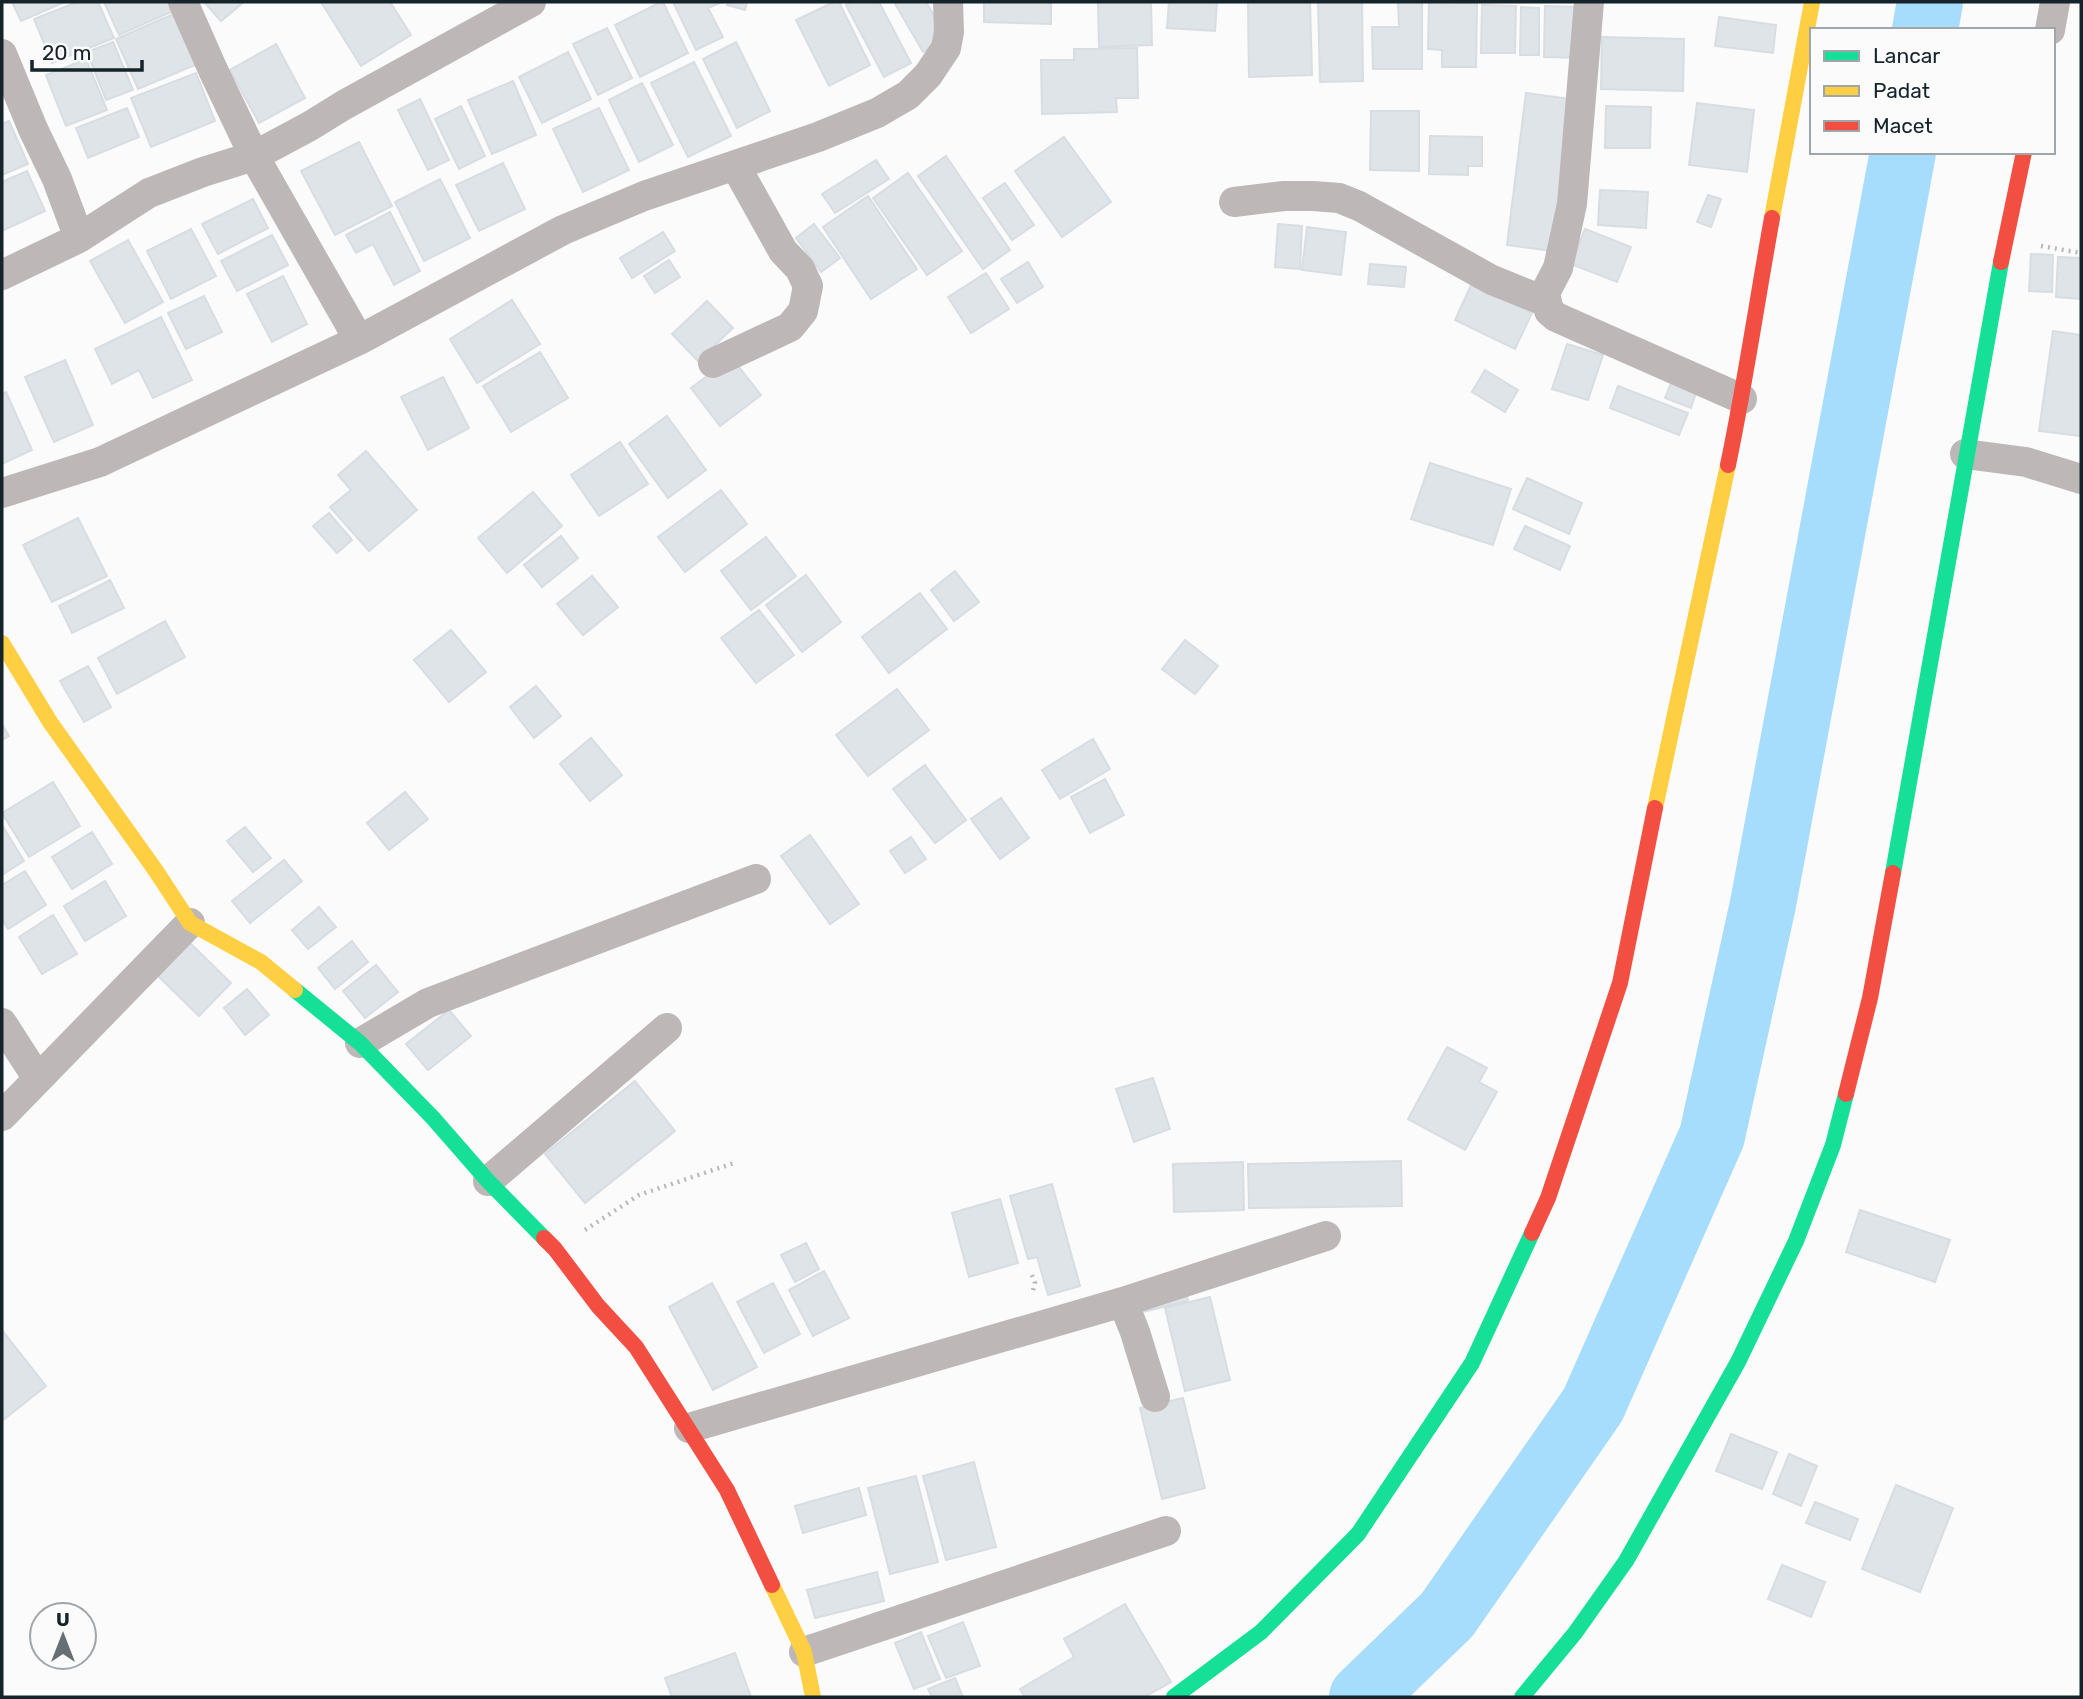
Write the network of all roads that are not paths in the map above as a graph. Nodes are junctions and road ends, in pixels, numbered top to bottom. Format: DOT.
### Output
graph roads {
  1 [pos="183,2"];
  2 [pos="531,2"];
  3 [pos="948,2"];
  4 [pos="1588,2"];
  5 [pos="1812,2"];
  6 [pos="2055,2"];
  7 [pos="2050,28"];
  8 [pos="2,54"];
  9 [pos="2024,154"];
  10 [pos="254,156"];
  11 [pos="735,165"];
  12 [pos="1234,202"];
  13 [pos="79,238"];
  14 [pos="2,275"];
  15 [pos="1547,302"];
  16 [pos="359,340"];
  17 [pos="713,363"];
  18 [pos="1742,399"];
  19 [pos="1965,454"];
  20 [pos="2081,479"];
  21 [pos="2,493"];
  22 [pos="2,643"];
  23 [pos="756,879"];
  24 [pos="190,923"];
  25 [pos="2,1023"];
  26 [pos="667,1028"];
  27 [pos="360,1043"];
  28 [pos="38,1079"];
  29 [pos="2,1116"];
  30 [pos="488,1181"];
  31 [pos="1326,1236"];
  32 [pos="1123,1302"];
  33 [pos="1155,1397"];
  34 [pos="689,1428"];
  35 [pos="1166,1531"];
  36 [pos="804,1652"];
  37 [pos="813,1697"];
  38 [pos="1174,1697"];
  39 [pos="1522,1697"];
  1 -- 10 [label="street"];
  2 -- 10 [label="street"];
  3 -- 11 [label="street"];
  4 -- 15 [label="street"];
  5 -- 18 [label="street"];
  6 -- 7 [label="street"];
  8 -- 13 [label="street"];
  9 -- 19 [label="street"];
  10 -- 13 [label="street"];
  10 -- 16 [label="street"];
  11 -- 16 [label="street"];
  11 -- 17 [label="street"];
  12 -- 15 [label="street"];
  13 -- 14 [label="street"];
  15 -- 18 [label="street"];
  16 -- 21 [label="street"];
  18 -- 38 [label="street"];
  19 -- 20 [label="street"];
  19 -- 39 [label="street"];
  22 -- 24 [label="street"];
  23 -- 27 [label="street"];
  24 -- 27 [label="street"];
  24 -- 28 [label="street"];
  25 -- 28 [label="street"];
  26 -- 30 [label="street"];
  27 -- 30 [label="street"];
  28 -- 29 [label="street"];
  30 -- 34 [label="street"];
  31 -- 32 [label="street"];
  32 -- 33 [label="street"];
  32 -- 34 [label="street"];
  34 -- 36 [label="street"];
  35 -- 36 [label="street"];
  36 -- 37 [label="street"];
}
